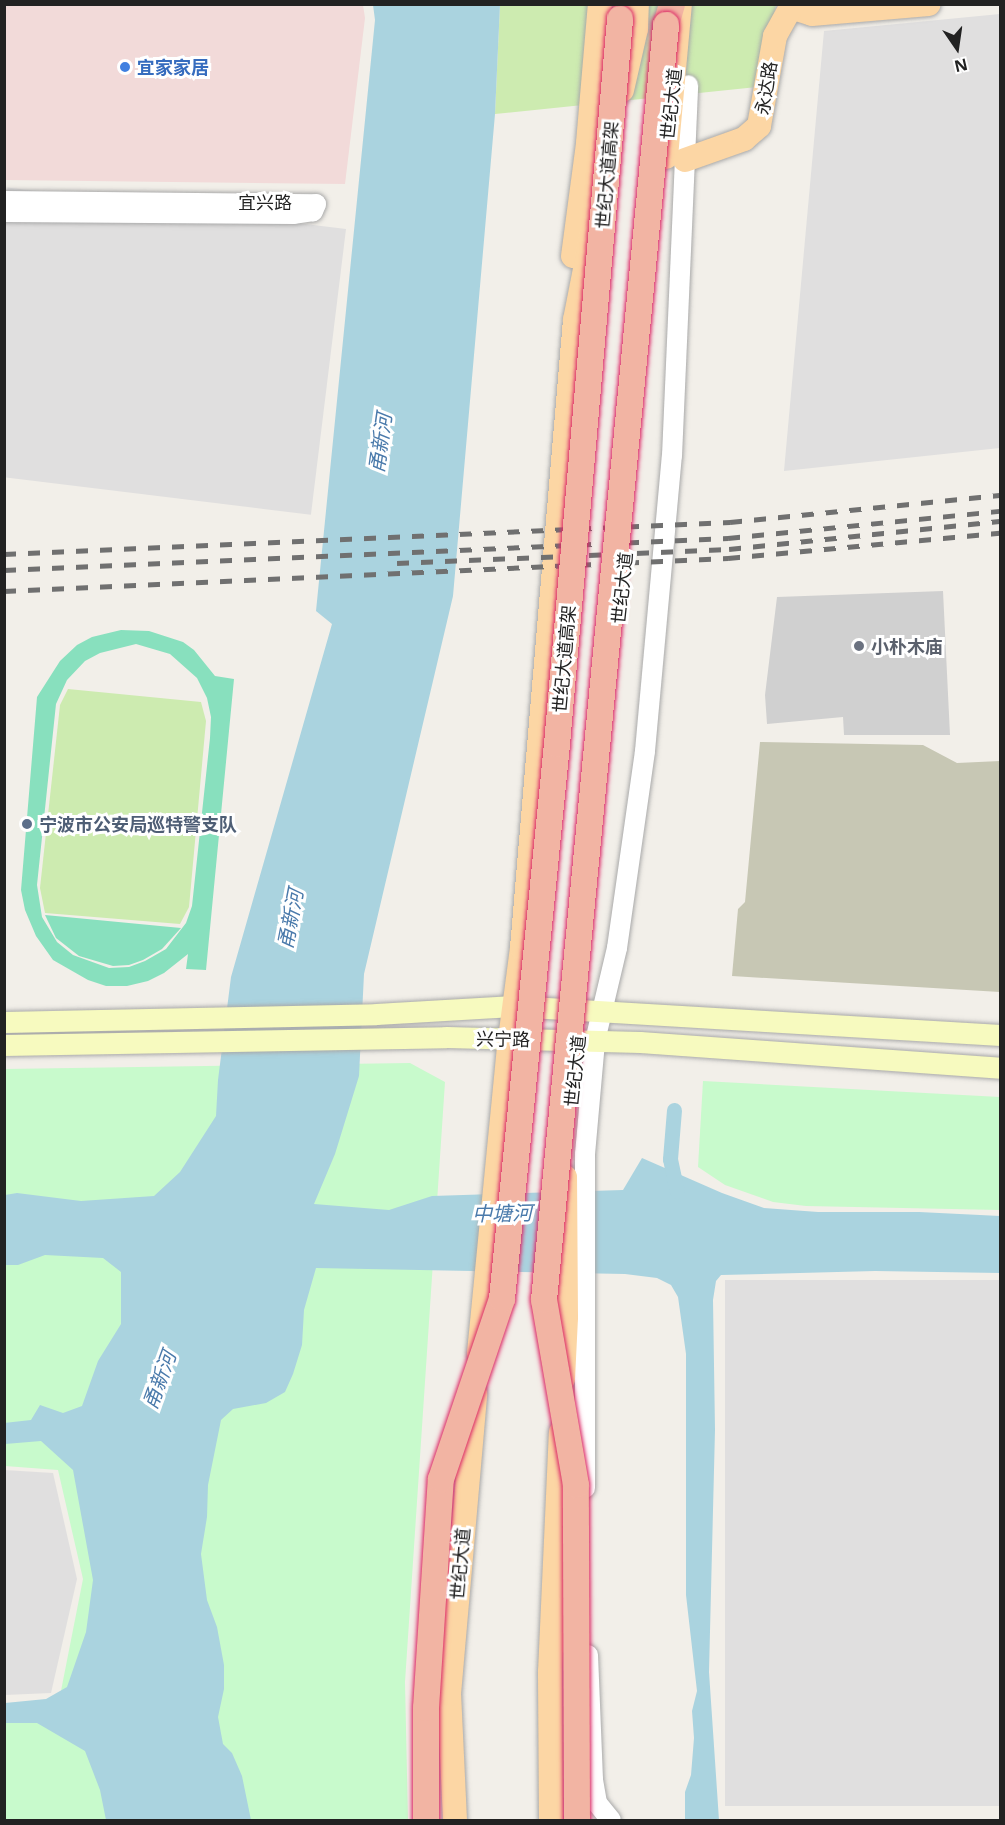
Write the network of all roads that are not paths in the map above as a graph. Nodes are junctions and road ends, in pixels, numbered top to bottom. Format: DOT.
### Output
graph roads {
  1 [pos="680,4"];
  2 [pos="696,4"];
  3 [pos="928,4"];
  4 [pos="792,6"];
  5 [pos="620,7"];
  6 [pos="669,11"];
  7 [pos="675,163"];
  8 [pos="4,201"];
  9 [pos="4,212"];
  10 [pos="575,320"];
  11 [pos="513,1006"];
  12 [pos="591,1009"];
  13 [pos="4,1022"];
  14 [pos="1000,1035"];
  15 [pos="510,1039"];
  16 [pos="587,1041"];
  17 [pos="4,1046"];
  18 [pos="1000,1068"];
  19 [pos="492,1303"];
  20 [pos="426,1821"];
  21 [pos="455,1821"];
  22 [pos="551,1821"];
  23 [pos="577,1821"];
  24 [pos="611,1821"];
  1 -- 7 [label="main road, 世纪大道"];
  2 -- 7 [label="main road"];
  3 -- 4 [label="main road, 永达路"];
  4 -- 7 [label="main road, 永达路"];
  5 -- 10 [label="main road"];
  5 -- 10 [label="main road"];
  5 -- 19 [label="highway, 世纪大道高架, bridge"];
  6 -- 23 [label="highway, bridge"];
  7 -- 12 [label="main road, 世纪大道"];
  7 -- 12 [label="street"];
  8 -- 9 [label="street, 宜兴路"];
  10 -- 11 [label="main road"];
  11 -- 12 [label="main road, 兴宁路"];
  11 -- 13 [label="main road, 兴宁路"];
  11 -- 15 [label="main road, 世纪大道"];
  12 -- 14 [label="main road, 兴宁路"];
  12 -- 16 [label="main road, 世纪大道"];
  15 -- 16 [label="main road, 兴宁路"];
  15 -- 17 [label="main road, 兴宁路"];
  15 -- 19 [label="main road, 世纪大道"];
  16 -- 18 [label="main road, 兴宁路"];
  16 -- 22 [label="main road, 世纪大道"];
  16 -- 24 [label="street"];
  19 -- 20 [label="highway, 世纪大道高架, bridge"];
  19 -- 21 [label="main road, 世纪大道"];
}
